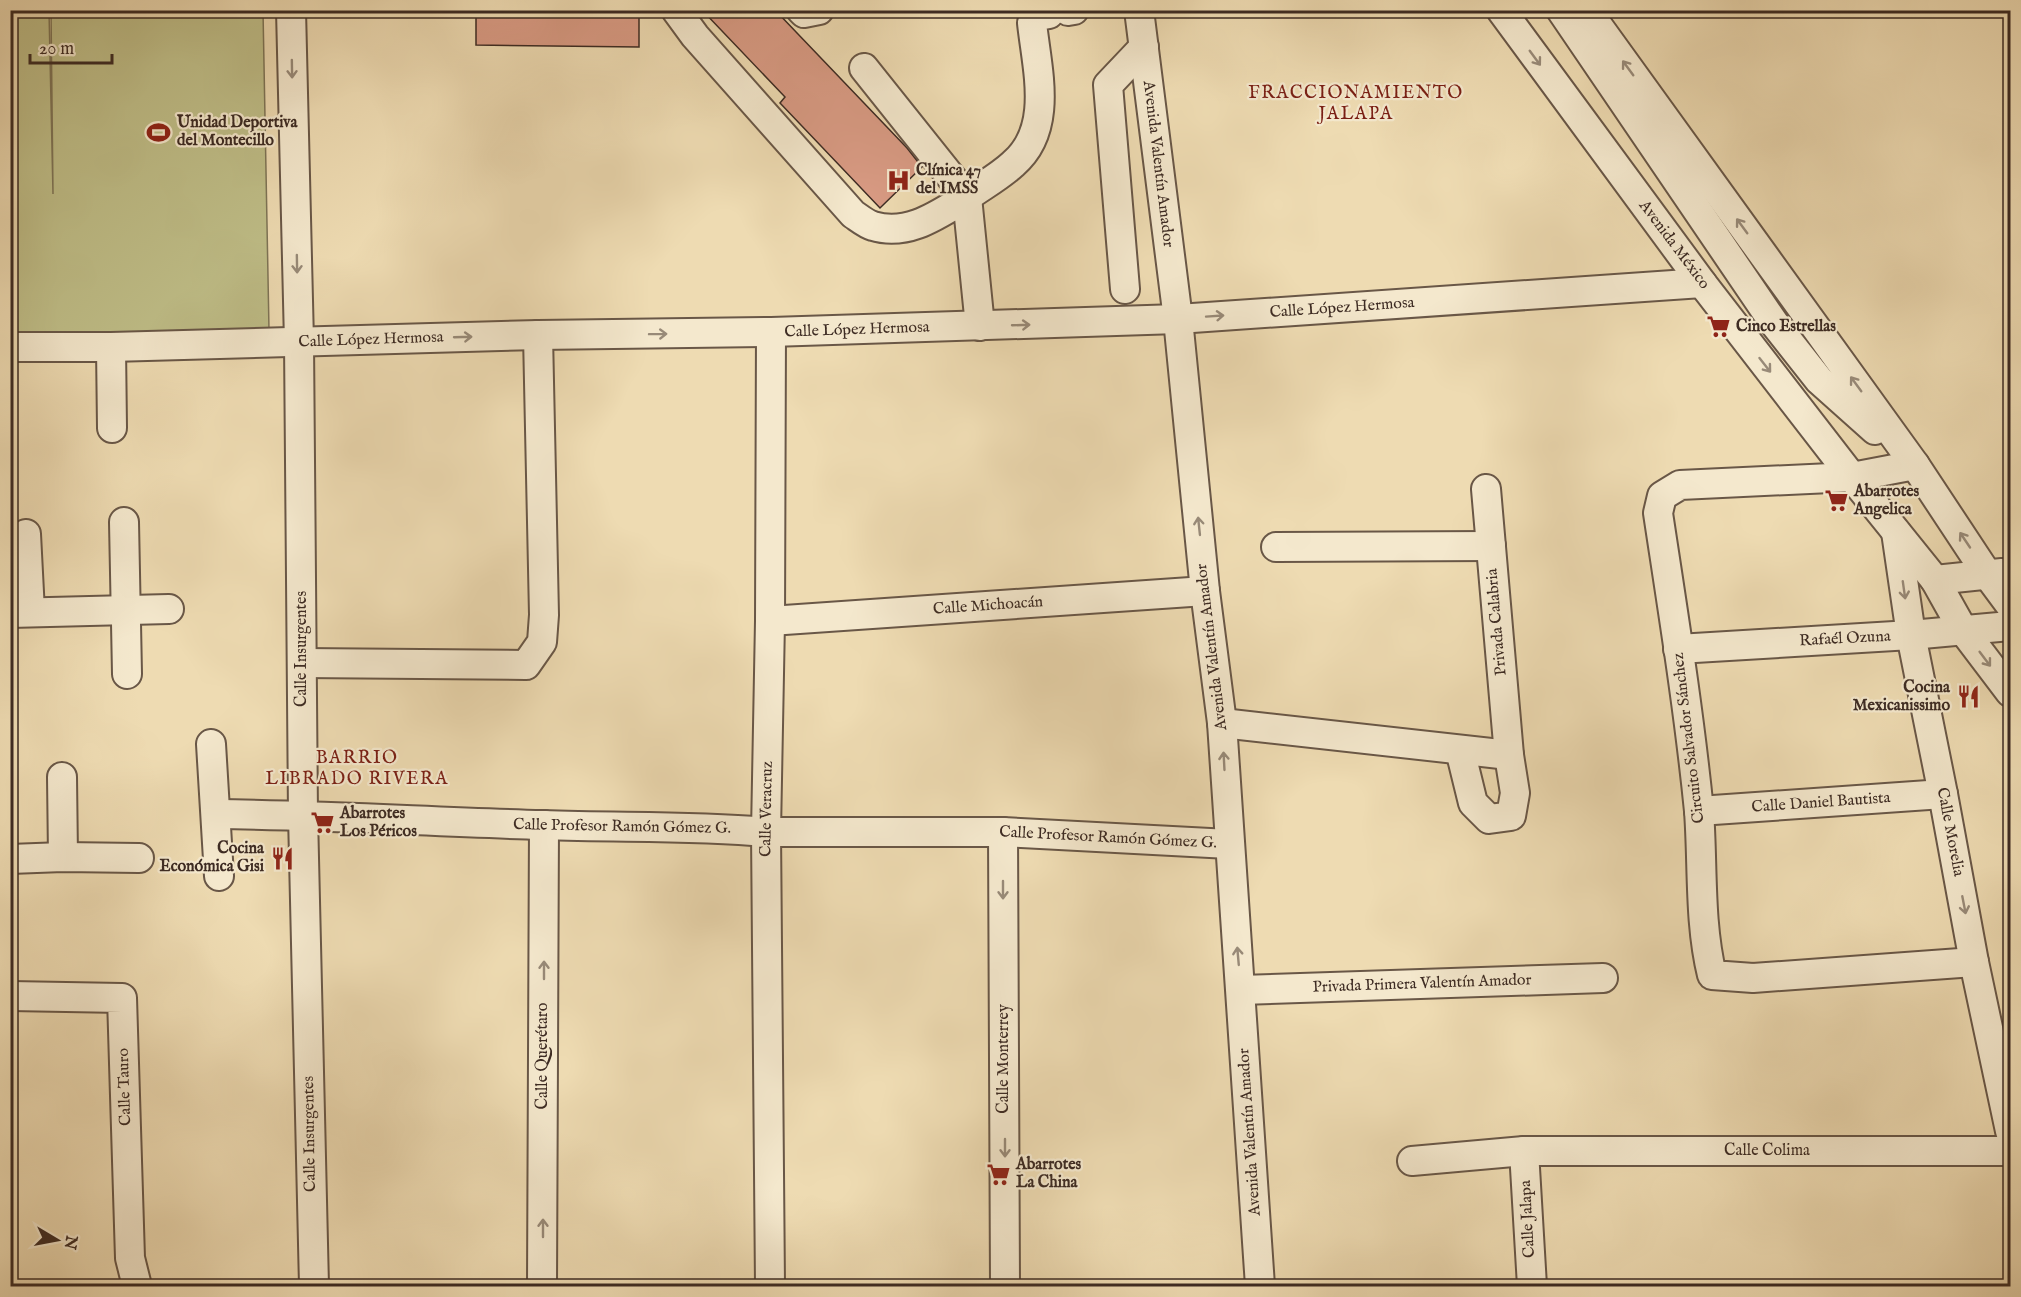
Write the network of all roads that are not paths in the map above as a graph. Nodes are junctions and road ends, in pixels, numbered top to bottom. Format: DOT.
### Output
graph roads {
  1 [pos="291,10"];
  2 [pos="676,10"];
  3 [pos="801,10"];
  4 [pos="819,10"];
  5 [pos="1139,10"];
  6 [pos="1501,10"];
  7 [pos="1562,10"];
  8 [pos="1589,10"];
  9 [pos="1064,12"];
  10 [pos="1144,47"];
  11 [pos="864,68"];
  12 [pos="967,197"];
  13 [pos="1702,283"];
  14 [pos="1125,290"];
  15 [pos="1178,319"];
  16 [pos="980,326"];
  17 [pos="771,332"];
  18 [pos="538,335"];
  19 [pos="299,342"];
  20 [pos="10,347"];
  21 [pos="111,347"];
  22 [pos="1819,380"];
  23 [pos="112,428"];
  24 [pos="1915,465"];
  25 [pos="1852,477"];
  26 [pos="1486,489"];
  27 [pos="124,522"];
  28 [pos="1896,532"];
  29 [pos="26,534"];
  30 [pos="1491,546"];
  31 [pos="1276,547"];
  32 [pos="1999,573"];
  33 [pos="1935,580"];
  34 [pos="1205,591"];
  35 [pos="2010,604"];
  36 [pos="169,609"];
  37 [pos="125,610"];
  38 [pos="20,612"];
  39 [pos="770,621"];
  40 [pos="2010,626"];
  41 [pos="1963,630"];
  42 [pos="1911,635"];
  43 [pos="1678,649"];
  44 [pos="302,663"];
  45 [pos="127,674"];
  46 [pos="2010,692"];
  47 [pos="1222,723"];
  48 [pos="211,744"];
  49 [pos="1460,750"];
  50 [pos="1509,755"];
  51 [pos="62,777"];
  52 [pos="1943,794"];
  53 [pos="1699,811"];
  54 [pos="216,814"];
  55 [pos="303,815"];
  56 [pos="544,825"];
  57 [pos="1003,831"];
  58 [pos="766,832"];
  59 [pos="1229,844"];
  60 [pos="63,857"];
  61 [pos="139,858"];
  62 [pos="10,859"];
  63 [pos="219,876"];
  64 [pos="1974,962"];
  65 [pos="1603,978"];
  66 [pos="1241,990"];
  67 [pos="10,996"];
  68 [pos="2010,1131"];
  69 [pos="2010,1150"];
  70 [pos="1524,1151"];
  71 [pos="1412,1161"];
  72 [pos="137,1287"];
  73 [pos="314,1287"];
  74 [pos="542,1287"];
  75 [pos="770,1287"];
  76 [pos="1005,1287"];
  77 [pos="1260,1287"];
  78 [pos="1532,1287"];
  1 -- 19 [label="street, Calle Insurgentes, one-way"];
  2 -- 12 [label="street"];
  3 -- 4 [label="street"];
  5 -- 10 [label="street, Avenida Valentín Amador"];
  6 -- 13 [label="street, Avenida México, one-way"];
  7 -- 22 [label="street, Avenida México"];
  24 -- 8 [label="street, Avenida México, one-way"];
  9 -- 12 [label="street"];
  10 -- 14 [label="street"];
  10 -- 15 [label="street, Avenida Valentín Amador"];
  11 -- 12 [label="street"];
  12 -- 16 [label="street"];
  15 -- 13 [label="street, Calle López Hermosa, one-way"];
  13 -- 25 [label="street, Avenida México, one-way"];
  16 -- 15 [label="street, Calle López Hermosa, one-way"];
  34 -- 15 [label="street, Avenida Valentín Amador, one-way"];
  16 -- 17 [label="street, Calle López Hermosa"];
  18 -- 17 [label="street, Calle López Hermosa, one-way"];
  17 -- 39 [label="street, Calle Veracruz"];
  19 -- 18 [label="street, Calle López Hermosa, one-way"];
  18 -- 44 [label="street"];
  19 -- 21 [label="street, Calle López Hermosa"];
  19 -- 44 [label="street, Calle Insurgentes"];
  20 -- 21 [label="street, Calle López Hermosa"];
  21 -- 23 [label="street"];
  22 -- 24 [label="street, Avenida México"];
  22 -- 25 [label="street, Avenida México"];
  24 -- 25 [label="street, Circuito Salvador Sánchez"];
  32 -- 24 [label="street, Avenida México, one-way"];
  25 -- 28 [label="street, Avenida México"];
  25 -- 43 [label="street, Circuito Salvador Sánchez"];
  26 -- 30 [label="street, Privada Calabria"];
  27 -- 37 [label="street"];
  28 -- 33 [label="street, Avenida México"];
  28 -- 42 [label="street, Calle Morelia, one-way"];
  29 -- 38 [label="street"];
  30 -- 31 [label="street"];
  30 -- 50 [label="street, Privada Calabria"];
  32 -- 33 [label="street"];
  32 -- 35 [label="street, Avenida México"];
  33 -- 41 [label="street, Avenida México"];
  34 -- 39 [label="street, Calle Michoacán"];
  34 -- 47 [label="street, Avenida Valentín Amador"];
  36 -- 37 [label="street"];
  37 -- 38 [label="street"];
  37 -- 45 [label="street"];
  39 -- 58 [label="street, Calle Veracruz"];
  40 -- 41 [label="street, Rafaél Ozuna"];
  41 -- 42 [label="street, Rafaél Ozuna"];
  41 -- 46 [label="street, Avenida México, one-way"];
  42 -- 43 [label="street, Rafaél Ozuna"];
  42 -- 52 [label="street, Calle Morelia"];
  43 -- 53 [label="street, Circuito Salvador Sánchez"];
  44 -- 55 [label="street, Calle Insurgentes"];
  47 -- 49 [label="street"];
  59 -- 47 [label="street, Avenida Valentín Amador, one-way"];
  48 -- 54 [label="street"];
  49 -- 50 [label="street"];
  49 -- 50 [label="street, Privada Calabria"];
  51 -- 60 [label="street"];
  52 -- 53 [label="street, Calle Daniel Bautista"];
  52 -- 64 [label="street, Calle Morelia, one-way"];
  53 -- 64 [label="street, Circuito Salvador Sánchez"];
  54 -- 55 [label="street, Calle Profesor Ramón Gómez G."];
  54 -- 63 [label="street"];
  55 -- 56 [label="street, Calle Profesor Ramón Gómez G."];
  55 -- 73 [label="street, Calle Insurgentes"];
  56 -- 58 [label="street, Calle Profesor Ramón Gómez G."];
  74 -- 56 [label="street, Calle Querétaro, one-way"];
  57 -- 58 [label="street, Calle Profesor Ramón Gómez G."];
  57 -- 59 [label="street, Calle Profesor Ramón Gómez G."];
  57 -- 76 [label="street, Calle Monterrey, one-way"];
  58 -- 75 [label="street, Calle Veracruz"];
  66 -- 59 [label="street, Avenida Valentín Amador, one-way"];
  60 -- 61 [label="street"];
  60 -- 62 [label="street"];
  64 -- 68 [label="street, Calle Morelia"];
  65 -- 66 [label="street, Privada Primera Valentín Amador"];
  66 -- 77 [label="street, Avenida Valentín Amador"];
  67 -- 72 [label="street, Calle Tauro"];
  69 -- 70 [label="street, Calle Colima"];
  70 -- 71 [label="street, Calle Colima"];
  70 -- 78 [label="street, Calle Jalapa"];
}
